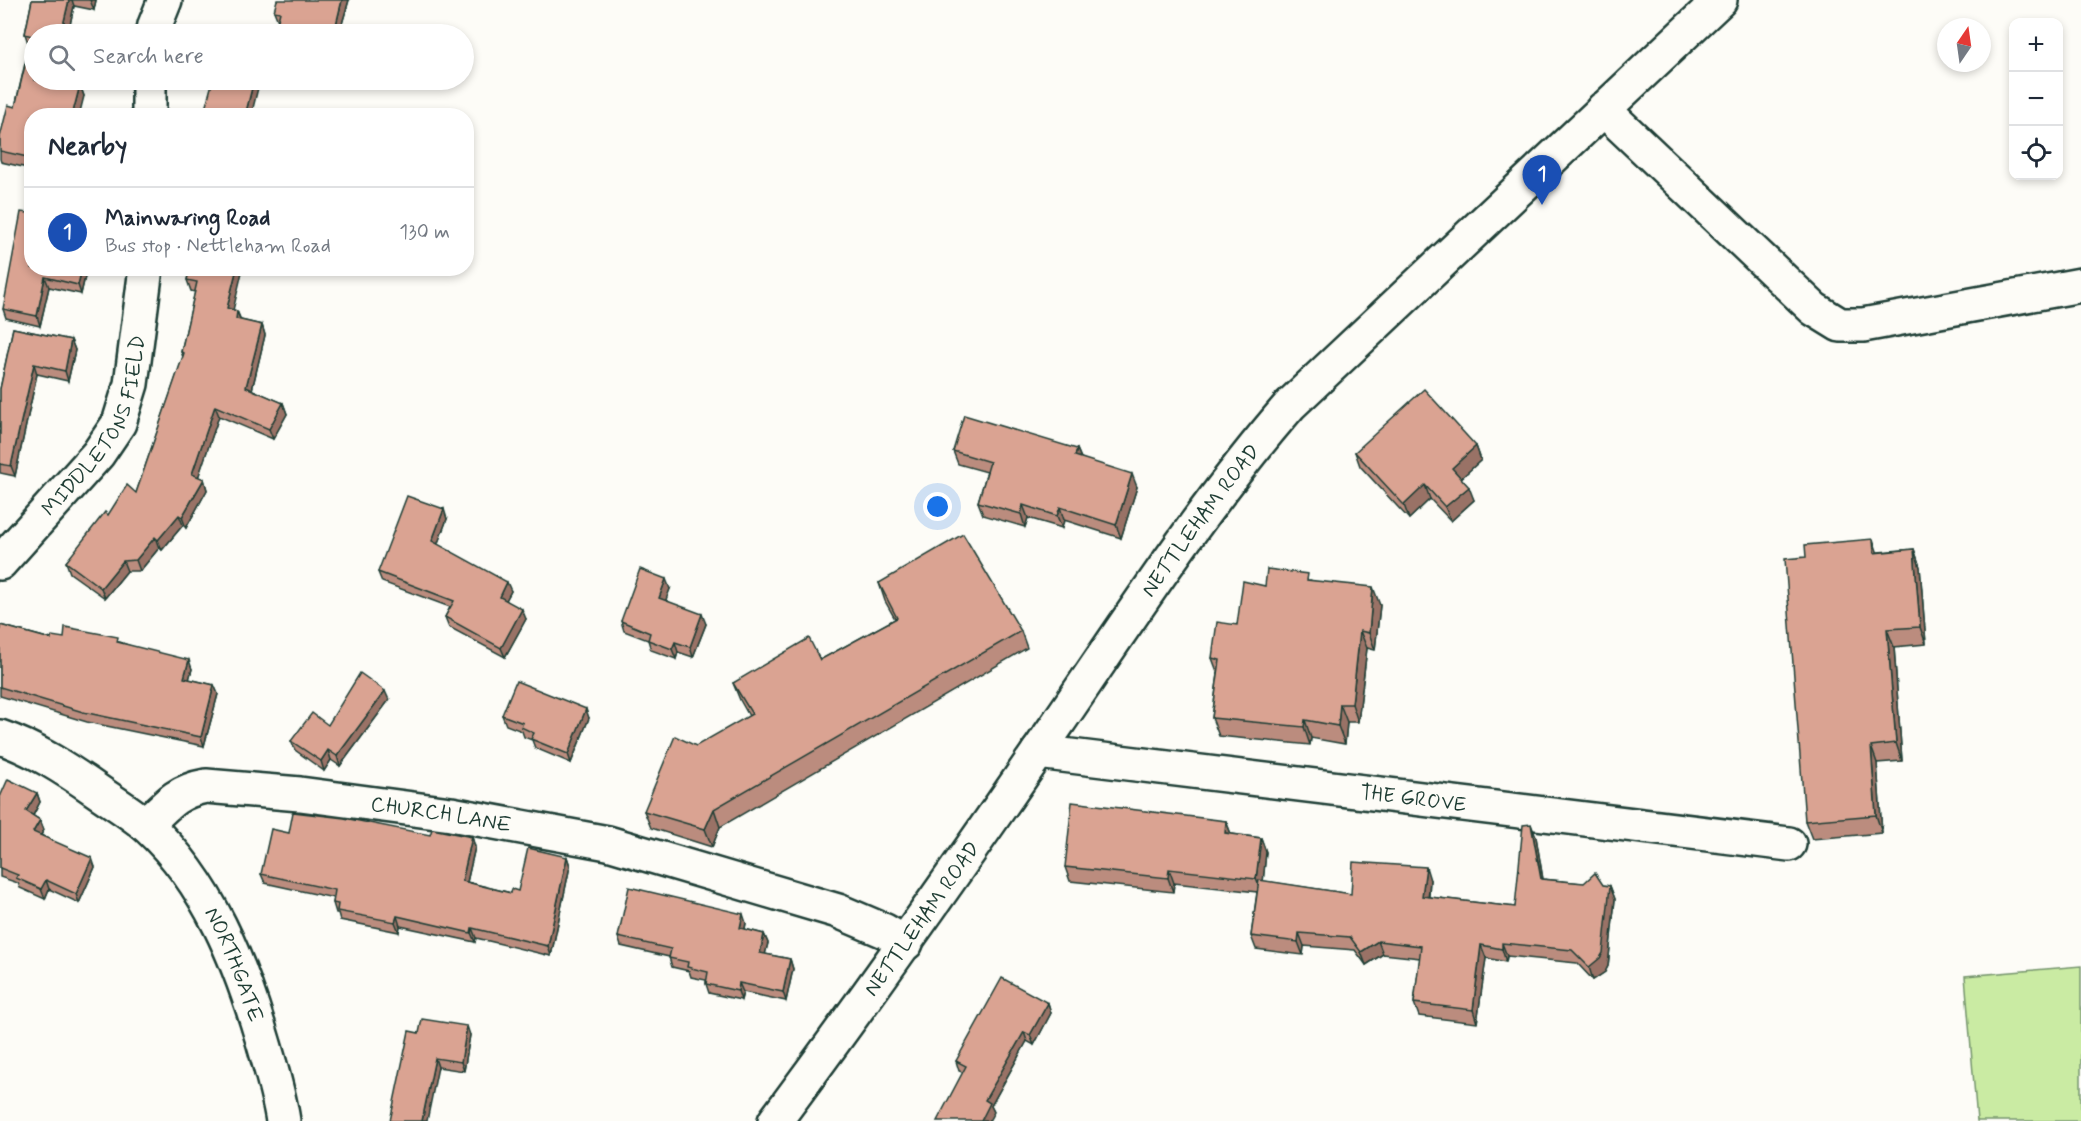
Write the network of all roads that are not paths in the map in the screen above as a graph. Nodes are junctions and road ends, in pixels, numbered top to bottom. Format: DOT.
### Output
graph roads {
  1 [pos="165,0"];
  2 [pos="1720,0"];
  3 [pos="155,24"];
  4 [pos="149,90"];
  5 [pos="149,108"];
  6 [pos="1603,109"];
  7 [pos="145,276"];
  8 [pos="2081,285"];
  9 [pos="0,563"];
  10 [pos="0,737"];
  11 [pos="1038,752"];
  12 [pos="146,825"];
  13 [pos="1789,844"];
  14 [pos="906,943"];
  15 [pos="283,1121"];
  16 [pos="775,1121"];
  1 -- 3 [label="street"];
  2 -- 6 [label="street, NETTLEHAM ROAD"];
  4 -- 5 [label="street"];
  6 -- 8 [label="street"];
  6 -- 11 [label="street, NETTLEHAM ROAD"];
  7 -- 9 [label="street, MIDDLETONS FIELD"];
  10 -- 12 [label="street"];
  11 -- 13 [label="street, THE GROVE"];
  11 -- 14 [label="street, NETTLEHAM ROAD"];
  12 -- 14 [label="street, CHURCH LANE"];
  12 -- 15 [label="street, NORTHGATE"];
  14 -- 16 [label="street, NETTLEHAM ROAD"];
}
